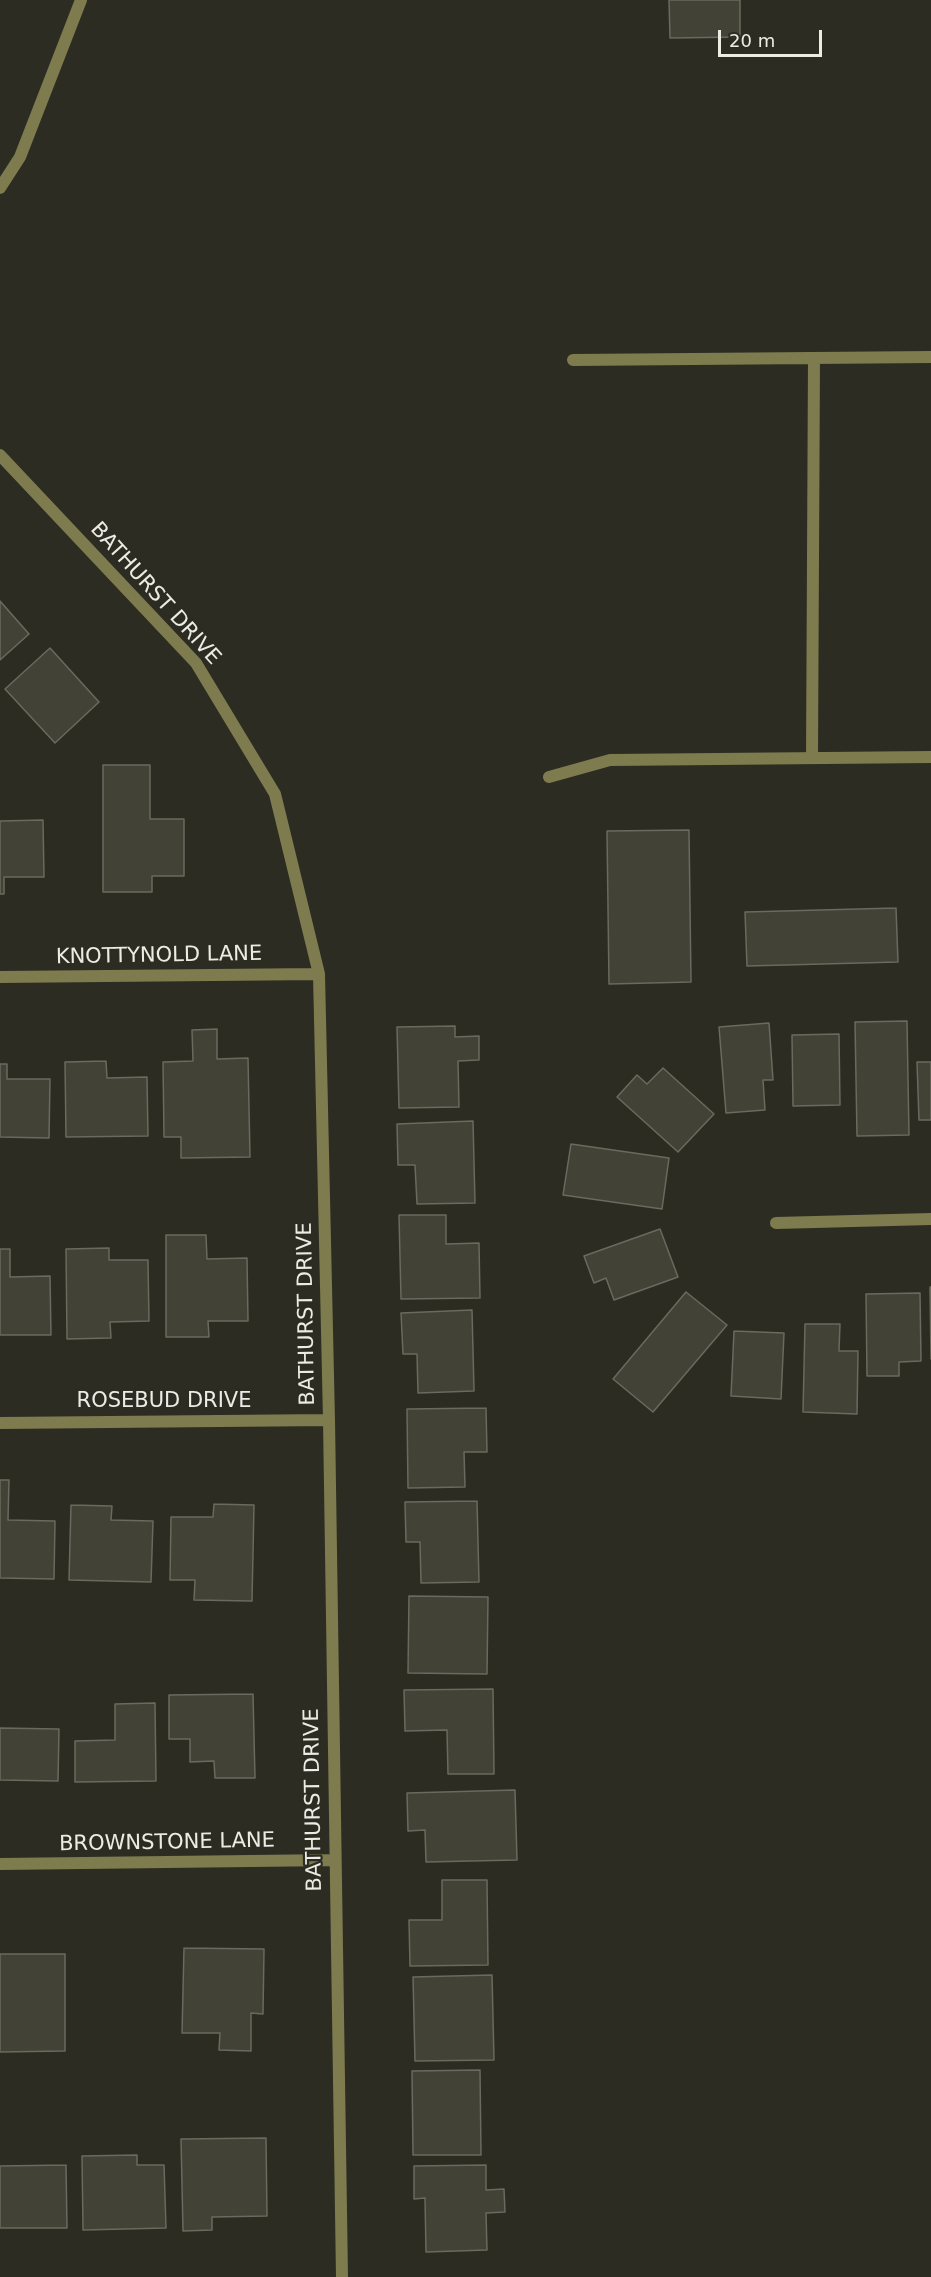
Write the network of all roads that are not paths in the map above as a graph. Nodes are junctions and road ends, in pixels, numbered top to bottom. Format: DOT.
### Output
graph roads {
  1 [pos="81,0"];
  2 [pos="0,188"];
  3 [pos="931,357"];
  4 [pos="814,358"];
  5 [pos="573,360"];
  6 [pos="0,455"];
  7 [pos="931,757"];
  8 [pos="812,758"];
  9 [pos="549,777"];
  10 [pos="319,974"];
  11 [pos="0,977"];
  12 [pos="931,1219"];
  13 [pos="776,1223"];
  14 [pos="329,1420"];
  15 [pos="0,1423"];
  16 [pos="334,1860"];
  17 [pos="0,1864"];
  18 [pos="342,2277"];
  1 -- 2 [label="street"];
  3 -- 4 [label="street"];
  4 -- 5 [label="street"];
  4 -- 8 [label="street"];
  6 -- 10 [label="street, BATHURST DRIVE"];
  7 -- 8 [label="street"];
  8 -- 9 [label="street"];
  10 -- 11 [label="street, KNOTTYNOLD LANE"];
  10 -- 14 [label="street, BATHURST DRIVE"];
  12 -- 13 [label="street"];
  14 -- 15 [label="street, ROSEBUD DRIVE"];
  14 -- 16 [label="street, BATHURST DRIVE"];
  16 -- 17 [label="street, BROWNSTONE LANE"];
  16 -- 18 [label="street, BATHURST DRIVE"];
}
